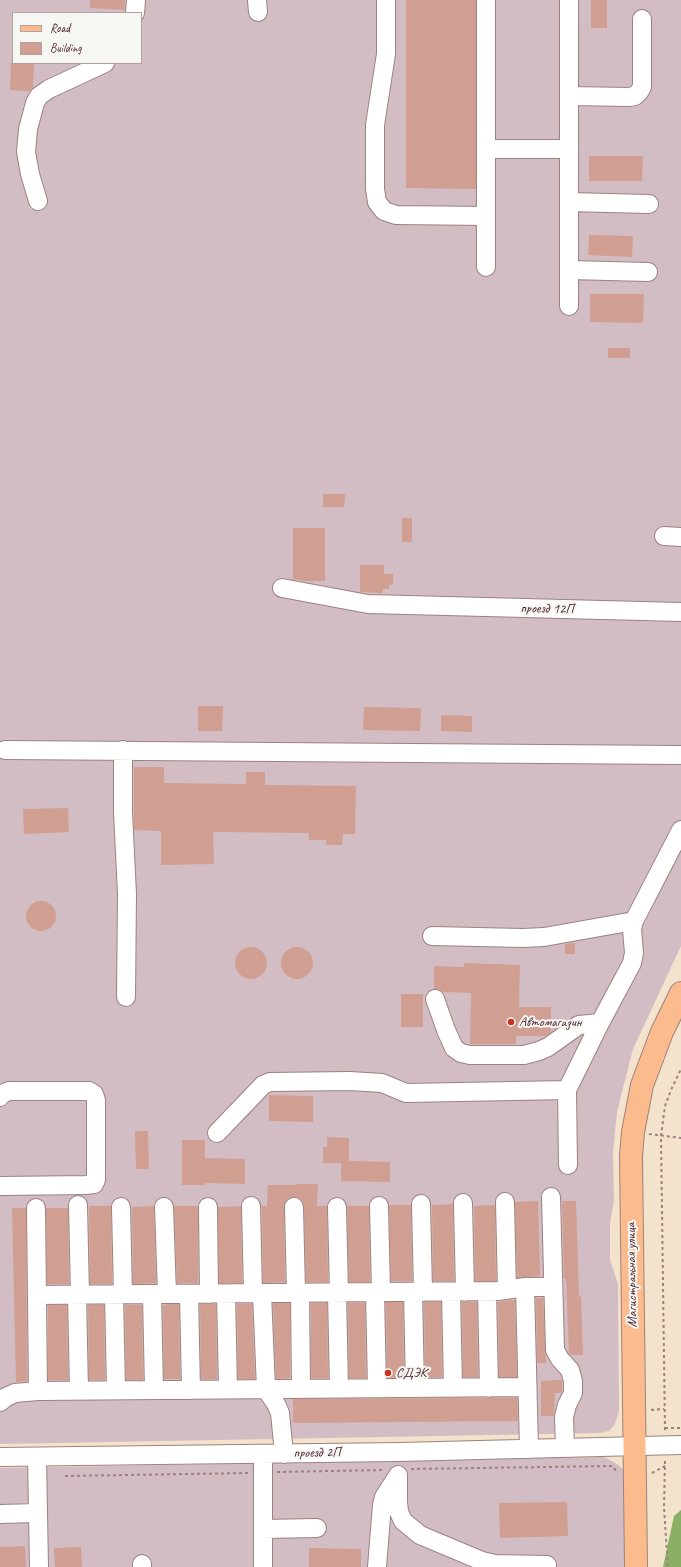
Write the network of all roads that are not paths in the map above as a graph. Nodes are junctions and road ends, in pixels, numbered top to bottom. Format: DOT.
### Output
graph roads {
  1 [pos="136,0"];
  2 [pos="386,0"];
  3 [pos="486,0"];
  4 [pos="569,0"];
  5 [pos="135,12"];
  6 [pos="642,19"];
  7 [pos="103,64"];
  8 [pos="569,96"];
  9 [pos="486,149"];
  10 [pos="569,149"];
  11 [pos="38,201"];
  12 [pos="569,202"];
  13 [pos="649,204"];
  14 [pos="486,216"];
  15 [pos="486,267"];
  16 [pos="569,270"];
  17 [pos="648,272"];
  18 [pos="569,306"];
  19 [pos="282,588"];
  20 [pos="681,612"];
  21 [pos="5,750"];
  22 [pos="123,750"];
  23 [pos="681,755"];
  24 [pos="681,830"];
  25 [pos="634,921"];
  26 [pos="432,936"];
  27 [pos="681,993"];
  28 [pos="126,997"];
  29 [pos="435,999"];
  30 [pos="600,1023"];
  31 [pos="567,1090"];
  32 [pos="0,1097"];
  33 [pos="217,1132"];
  34 [pos="568,1165"];
  35 [pos="0,1186"];
  36 [pos="551,1197"];
  37 [pos="505,1202"];
  38 [pos="463,1203"];
  39 [pos="421,1204"];
  40 [pos="78,1205"];
  41 [pos="208,1206"];
  42 [pos="251,1206"];
  43 [pos="379,1206"];
  44 [pos="120,1207"];
  45 [pos="164,1207"];
  46 [pos="294,1207"];
  47 [pos="337,1207"];
  48 [pos="36,1208"];
  49 [pos="553,1287"];
  50 [pos="516,1289"];
  51 [pos="378,1292"];
  52 [pos="418,1292"];
  53 [pos="458,1292"];
  54 [pos="487,1292"];
  55 [pos="258,1293"];
  56 [pos="298,1293"];
  57 [pos="338,1293"];
  58 [pos="118,1294"];
  59 [pos="159,1294"];
  60 [pos="189,1294"];
  61 [pos="218,1294"];
  62 [pos="37,1295"];
  63 [pos="79,1295"];
  64 [pos="527,1387"];
  65 [pos="339,1388"];
  66 [pos="377,1388"];
  67 [pos="415,1388"];
  68 [pos="453,1388"];
  69 [pos="489,1388"];
  70 [pos="228,1389"];
  71 [pos="266,1389"];
  72 [pos="301,1389"];
  73 [pos="79,1390"];
  74 [pos="116,1390"];
  75 [pos="154,1390"];
  76 [pos="190,1390"];
  77 [pos="38,1391"];
  78 [pos="0,1402"];
  79 [pos="681,1445"];
  80 [pos="634,1447"];
  81 [pos="565,1448"];
  82 [pos="529,1449"];
  83 [pos="263,1454"];
  84 [pos="284,1454"];
  85 [pos="0,1457"];
  86 [pos="37,1457"];
  87 [pos="398,1466"];
  88 [pos="38,1513"];
  89 [pos="0,1514"];
  90 [pos="317,1528"];
  91 [pos="263,1529"];
  92 [pos="548,1565"];
  93 [pos="39,1567"];
  94 [pos="263,1567"];
  95 [pos="377,1567"];
  96 [pos="636,1567"];
  1 -- 5 [label="street"];
  2 -- 14 [label="street"];
  3 -- 9 [label="street"];
  4 -- 8 [label="street"];
  6 -- 8 [label="street"];
  7 -- 11 [label="street"];
  8 -- 10 [label="street"];
  9 -- 10 [label="street"];
  9 -- 14 [label="street"];
  10 -- 12 [label="street"];
  12 -- 13 [label="street"];
  12 -- 16 [label="street"];
  14 -- 15 [label="street"];
  16 -- 17 [label="street"];
  16 -- 18 [label="street"];
  19 -- 20 [label="street, проезд 12П"];
  21 -- 22 [label="street"];
  22 -- 23 [label="street"];
  22 -- 28 [label="street"];
  24 -- 25 [label="street"];
  25 -- 26 [label="street"];
  25 -- 30 [label="street"];
  27 -- 80 [label="main road, Магистральная улица"];
  29 -- 30 [label="street"];
  30 -- 31 [label="street"];
  31 -- 33 [label="street"];
  31 -- 34 [label="street"];
  32 -- 35 [label="street"];
  36 -- 49 [label="street"];
  37 -- 50 [label="street"];
  38 -- 53 [label="street"];
  39 -- 52 [label="street"];
  40 -- 63 [label="street"];
  41 -- 61 [label="street"];
  42 -- 55 [label="street"];
  43 -- 51 [label="street"];
  44 -- 58 [label="street"];
  45 -- 59 [label="street"];
  46 -- 56 [label="street"];
  47 -- 57 [label="street"];
  48 -- 62 [label="street"];
  49 -- 50 [label="street"];
  49 -- 81 [label="street"];
  50 -- 54 [label="street"];
  50 -- 64 [label="street"];
  51 -- 52 [label="street"];
  51 -- 57 [label="street"];
  51 -- 66 [label="street"];
  52 -- 53 [label="street"];
  52 -- 67 [label="street"];
  53 -- 54 [label="street"];
  53 -- 68 [label="street"];
  54 -- 69 [label="street"];
  55 -- 56 [label="street"];
  55 -- 61 [label="street"];
  55 -- 71 [label="street"];
  56 -- 57 [label="street"];
  56 -- 72 [label="street"];
  57 -- 65 [label="street"];
  58 -- 59 [label="street"];
  58 -- 63 [label="street"];
  58 -- 74 [label="street"];
  59 -- 60 [label="street"];
  59 -- 75 [label="street"];
  60 -- 61 [label="street"];
  60 -- 76 [label="street"];
  61 -- 70 [label="street"];
  62 -- 63 [label="street"];
  62 -- 77 [label="street"];
  63 -- 73 [label="street"];
  64 -- 69 [label="street"];
  64 -- 82 [label="street"];
  65 -- 66 [label="street"];
  65 -- 72 [label="street"];
  66 -- 67 [label="street"];
  67 -- 68 [label="street"];
  68 -- 69 [label="street"];
  70 -- 71 [label="street"];
  70 -- 76 [label="street"];
  71 -- 72 [label="street"];
  71 -- 84 [label="street"];
  73 -- 74 [label="street"];
  73 -- 77 [label="street"];
  74 -- 75 [label="street"];
  75 -- 76 [label="street"];
  77 -- 78 [label="street"];
  79 -- 80 [label="street, проезд 2П"];
  80 -- 81 [label="street, проезд 2П"];
  80 -- 96 [label="main road, Магистральная улица"];
  81 -- 82 [label="street, проезд 2П"];
  82 -- 87 [label="street, проезд 2П"];
  83 -- 84 [label="street, проезд 2П"];
  83 -- 86 [label="street, проезд 2П"];
  83 -- 91 [label="street"];
  84 -- 87 [label="street, проезд 2П"];
  85 -- 86 [label="street, проезд 2П"];
  86 -- 88 [label="street"];
  87 -- 92 [label="street"];
  87 -- 95 [label="street"];
  88 -- 89 [label="street"];
  88 -- 93 [label="street"];
  90 -- 91 [label="street"];
  91 -- 94 [label="street"];
}
